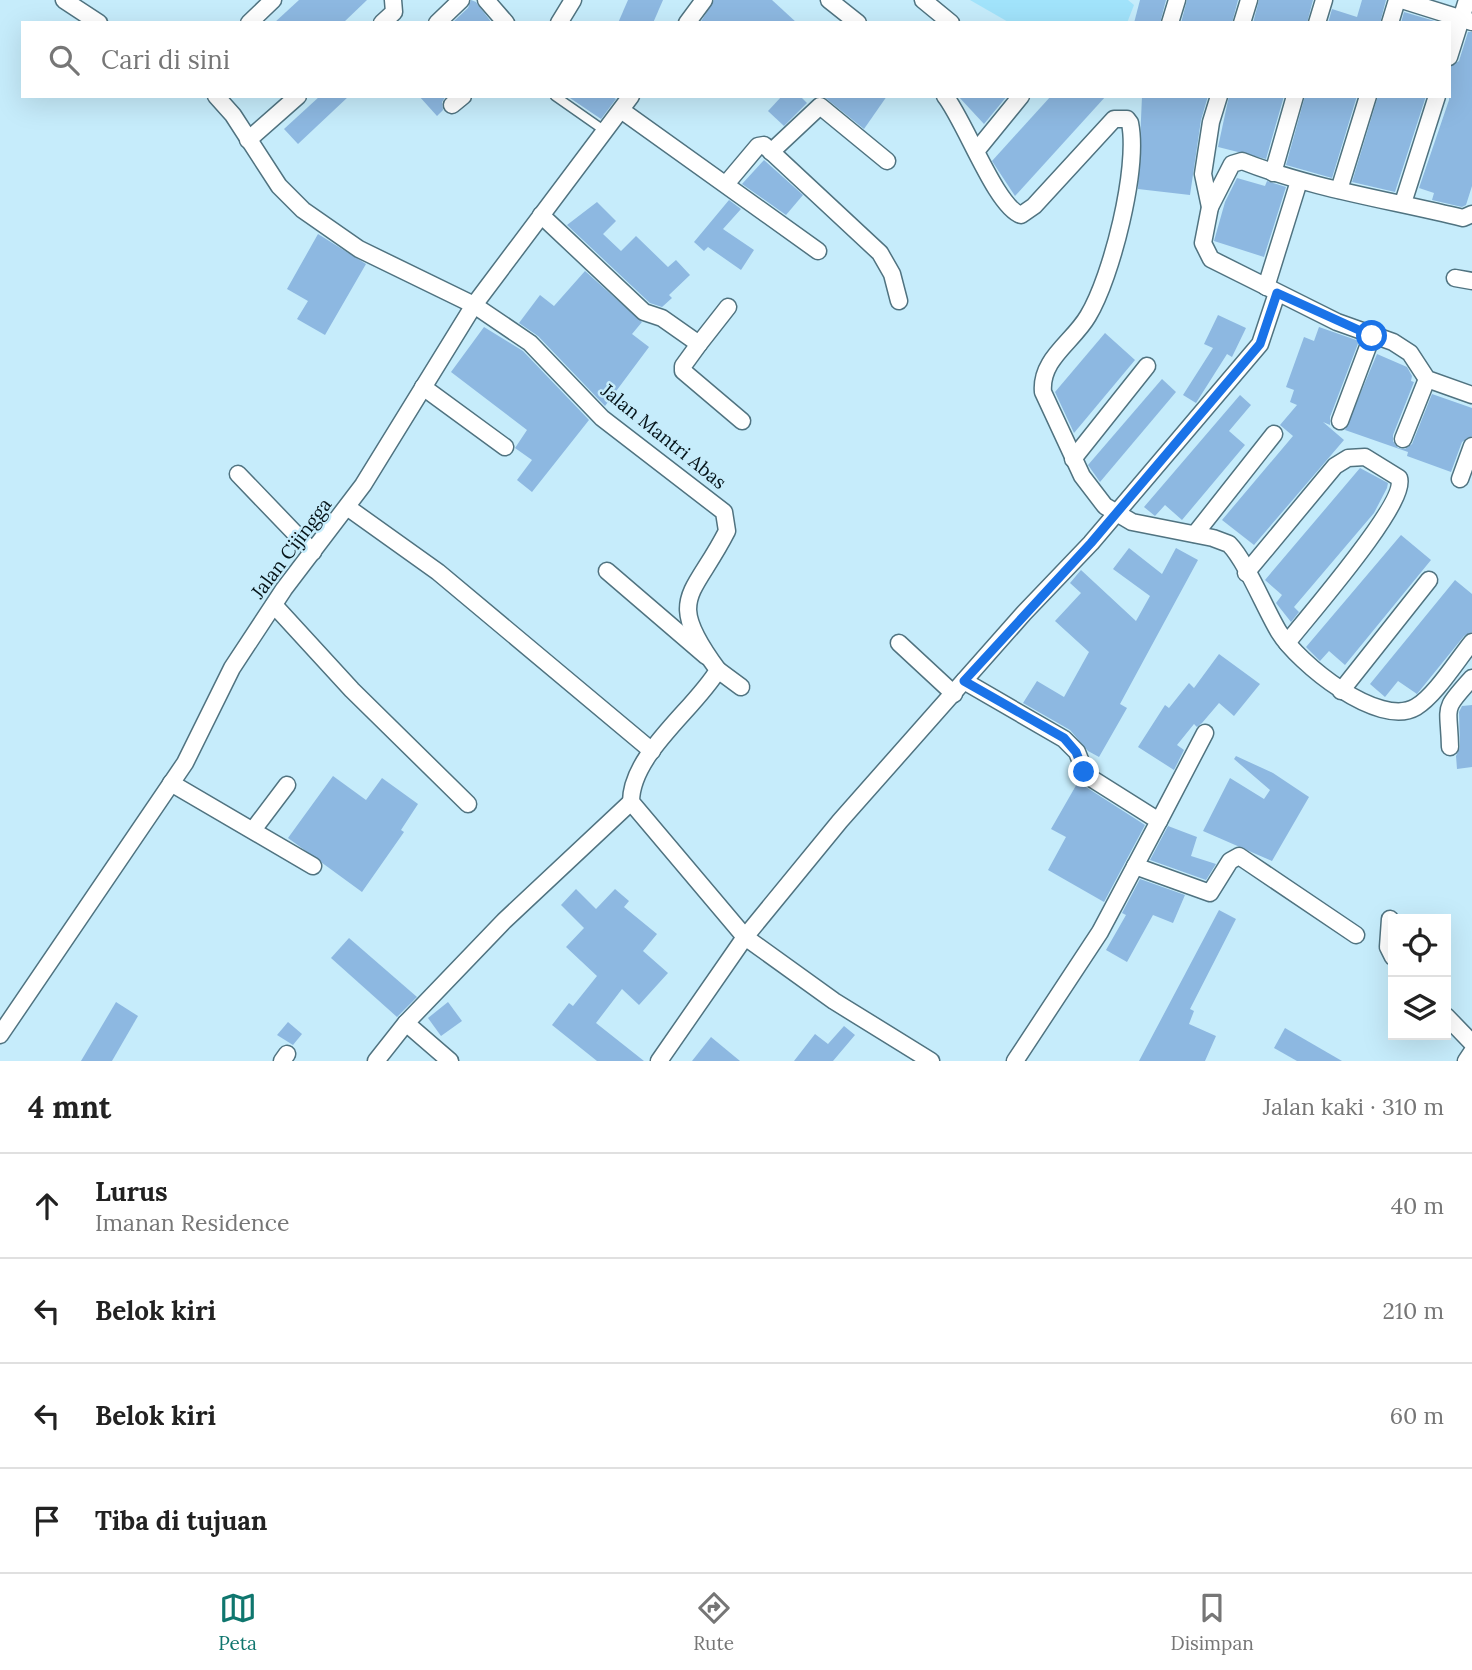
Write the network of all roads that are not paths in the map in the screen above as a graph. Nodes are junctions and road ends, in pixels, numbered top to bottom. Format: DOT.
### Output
graph roads {
  1 [pos="64,0"];
  2 [pos="273,0"];
  3 [pos="393,0"];
  4 [pos="461,0"];
  5 [pos="486,0"];
  6 [pos="573,0"];
  7 [pos="704,0"];
  8 [pos="829,0"];
  9 [pos="923,0"];
  10 [pos="1177,0"];
  11 [pos="1249,0"];
  12 [pos="1324,0"];
  13 [pos="1399,0"];
  14 [pos="1467,0"];
  15 [pos="1467,20"];
  16 [pos="96,21"];
  17 [pos="251,21"];
  18 [pos="384,21"];
  19 [pos="439,21"];
  20 [pos="504,21"];
  21 [pos="560,21"];
  22 [pos="688,21"];
  23 [pos="855,21"];
  24 [pos="949,21"];
  25 [pos="1171,21"];
  26 [pos="1243,21"];
  27 [pos="1318,21"];
  28 [pos="1391,21"];
  29 [pos="1451,53"];
  30 [pos="218,98"];
  31 [pos="296,98"];
  32 [pos="558,98"];
  33 [pos="946,98"];
  34 [pos="1019,98"];
  35 [pos="1218,98"];
  36 [pos="1294,98"];
  37 [pos="1367,98"];
  38 [pos="1436,98"];
  39 [pos="626,103"];
  40 [pos="605,131"];
  41 [pos="248,140"];
  42 [pos="977,150"];
  43 [pos="771,152"];
  44 [pos="887,161"];
  45 [pos="1273,173"];
  46 [pos="1299,181"];
  47 [pos="726,184"];
  48 [pos="1339,190"];
  49 [pos="1403,203"];
  50 [pos="1210,207"];
  51 [pos="1472,214"];
  52 [pos="541,215"];
  53 [pos="818,251"];
  54 [pos="1271,290"];
  55 [pos="899,301"];
  56 [pos="474,305"];
  57 [pos="728,307"];
  58 [pos="1372,336"];
  59 [pos="699,344"];
  60 [pos="1147,366"];
  61 [pos="1427,379"];
  62 [pos="423,387"];
  63 [pos="1472,395"];
  64 [pos="743,421"];
  65 [pos="1339,421"];
  66 [pos="1274,434"];
  67 [pos="1403,439"];
  68 [pos="1472,446"];
  69 [pos="505,447"];
  70 [pos="1073,459"];
  71 [pos="237,474"];
  72 [pos="1461,479"];
  73 [pos="347,507"];
  74 [pos="1115,514"];
  75 [pos="1195,534"];
  76 [pos="313,552"];
  77 [pos="607,571"];
  78 [pos="1246,573"];
  79 [pos="1429,580"];
  80 [pos="274,605"];
  81 [pos="1472,642"];
  82 [pos="899,643"];
  83 [pos="1287,643"];
  84 [pos="714,665"];
  85 [pos="1472,678"];
  86 [pos="741,687"];
  87 [pos="959,688"];
  88 [pos="1341,691"];
  89 [pos="1419,705"];
  90 [pos="1446,717"];
  91 [pos="1205,733"];
  92 [pos="1450,747"];
  93 [pos="652,751"];
  94 [pos="172,783"];
  95 [pos="287,785"];
  96 [pos="631,802"];
  97 [pos="468,804"];
  98 [pos="1159,821"];
  99 [pos="253,830"];
  100 [pos="313,866"];
  101 [pos="1135,866"];
  102 [pos="1356,935"];
  103 [pos="745,937"];
  104 [pos="1451,1021"];
  105 [pos="406,1023"];
  106 [pos="0,1035"];
  107 [pos="1472,1043"];
  108 [pos="1472,1052"];
  109 [pos="663,1056"];
  110 [pos="376,1061"];
  111 [pos="450,1061"];
  112 [pos="681,1061"];
  113 [pos="931,1061"];
  114 [pos="1015,1061"];
  115 [pos="1466,1061"];
  1 -- 16 [label="street"];
  2 -- 17 [label="street"];
  3 -- 18 [label="street"];
  4 -- 19 [label="street"];
  5 -- 20 [label="street"];
  6 -- 21 [label="street"];
  7 -- 22 [label="street"];
  8 -- 23 [label="street"];
  9 -- 24 [label="street"];
  10 -- 25 [label="street"];
  11 -- 26 [label="street"];
  12 -- 27 [label="street"];
  13 -- 15 [label="street"];
  13 -- 28 [label="street"];
  14 -- 15 [label="street"];
  15 -- 29 [label="street"];
  30 -- 41 [label="street"];
  31 -- 41 [label="street"];
  32 -- 40 [label="lane"];
  33 -- 42 [label="street"];
  34 -- 42 [label="street"];
  35 -- 50 [label="street"];
  36 -- 45 [label="street"];
  37 -- 48 [label="street"];
  38 -- 49 [label="street"];
  39 -- 40 [label="street, Jalan Cijingga"];
  39 -- 47 [label="street"];
  40 -- 52 [label="street, Jalan Cijingga"];
  41 -- 56 [label="street"];
  42 -- 70 [label="street"];
  43 -- 44 [label="street"];
  43 -- 47 [label="street"];
  43 -- 55 [label="street"];
  45 -- 46 [label="street"];
  45 -- 50 [label="street"];
  46 -- 48 [label="street"];
  46 -- 54 [label="street"];
  47 -- 53 [label="street"];
  48 -- 49 [label="street"];
  49 -- 51 [label="street"];
  50 -- 54 [label="street"];
  52 -- 56 [label="street, Jalan Cijingga"];
  52 -- 59 [label="street"];
  54 -- 58 [label="street"];
  54 -- 74 [label="street"];
  56 -- 62 [label="street, Jalan Cijingga"];
  56 -- 84 [label="street, Jalan Mantri Abas"];
  57 -- 59 [label="street"];
  58 -- 61 [label="street"];
  58 -- 65 [label="street"];
  59 -- 64 [label="street"];
  60 -- 70 [label="street"];
  61 -- 63 [label="street"];
  61 -- 67 [label="street"];
  62 -- 69 [label="street"];
  62 -- 73 [label="street, Jalan Cijingga"];
  66 -- 75 [label="street"];
  68 -- 72 [label="street"];
  70 -- 74 [label="street"];
  71 -- 76 [label="street"];
  73 -- 76 [label="street, Jalan Cijingga"];
  73 -- 93 [label="street"];
  74 -- 75 [label="street"];
  74 -- 87 [label="street"];
  75 -- 78 [label="street"];
  76 -- 80 [label="street, Jalan Cijingga"];
  77 -- 84 [label="street"];
  78 -- 83 [label="street"];
  78 -- 83 [label="street"];
  79 -- 88 [label="street"];
  80 -- 94 [label="street, Jalan Cijingga"];
  80 -- 97 [label="street"];
  81 -- 89 [label="street"];
  82 -- 87 [label="street"];
  83 -- 88 [label="street"];
  84 -- 86 [label="street"];
  84 -- 93 [label="street"];
  85 -- 90 [label="street"];
  87 -- 98 [label="street"];
  87 -- 103 [label="street"];
  88 -- 89 [label="street"];
  89 -- 90 [label="street"];
  90 -- 92 [label="street"];
  91 -- 98 [label="street"];
  93 -- 96 [label="street"];
  94 -- 99 [label="street"];
  94 -- 106 [label="street, Jalan Cijingga"];
  95 -- 99 [label="street"];
  96 -- 103 [label="street"];
  96 -- 105 [label="street"];
  98 -- 101 [label="street"];
  99 -- 100 [label="street"];
  101 -- 102 [label="street"];
  101 -- 114 [label="street"];
  103 -- 109 [label="street"];
  103 -- 113 [label="street"];
  104 -- 107 [label="street"];
  105 -- 110 [label="street"];
  105 -- 111 [label="street"];
  108 -- 115 [label="street"];
  109 -- 112 [label="street"];
}
